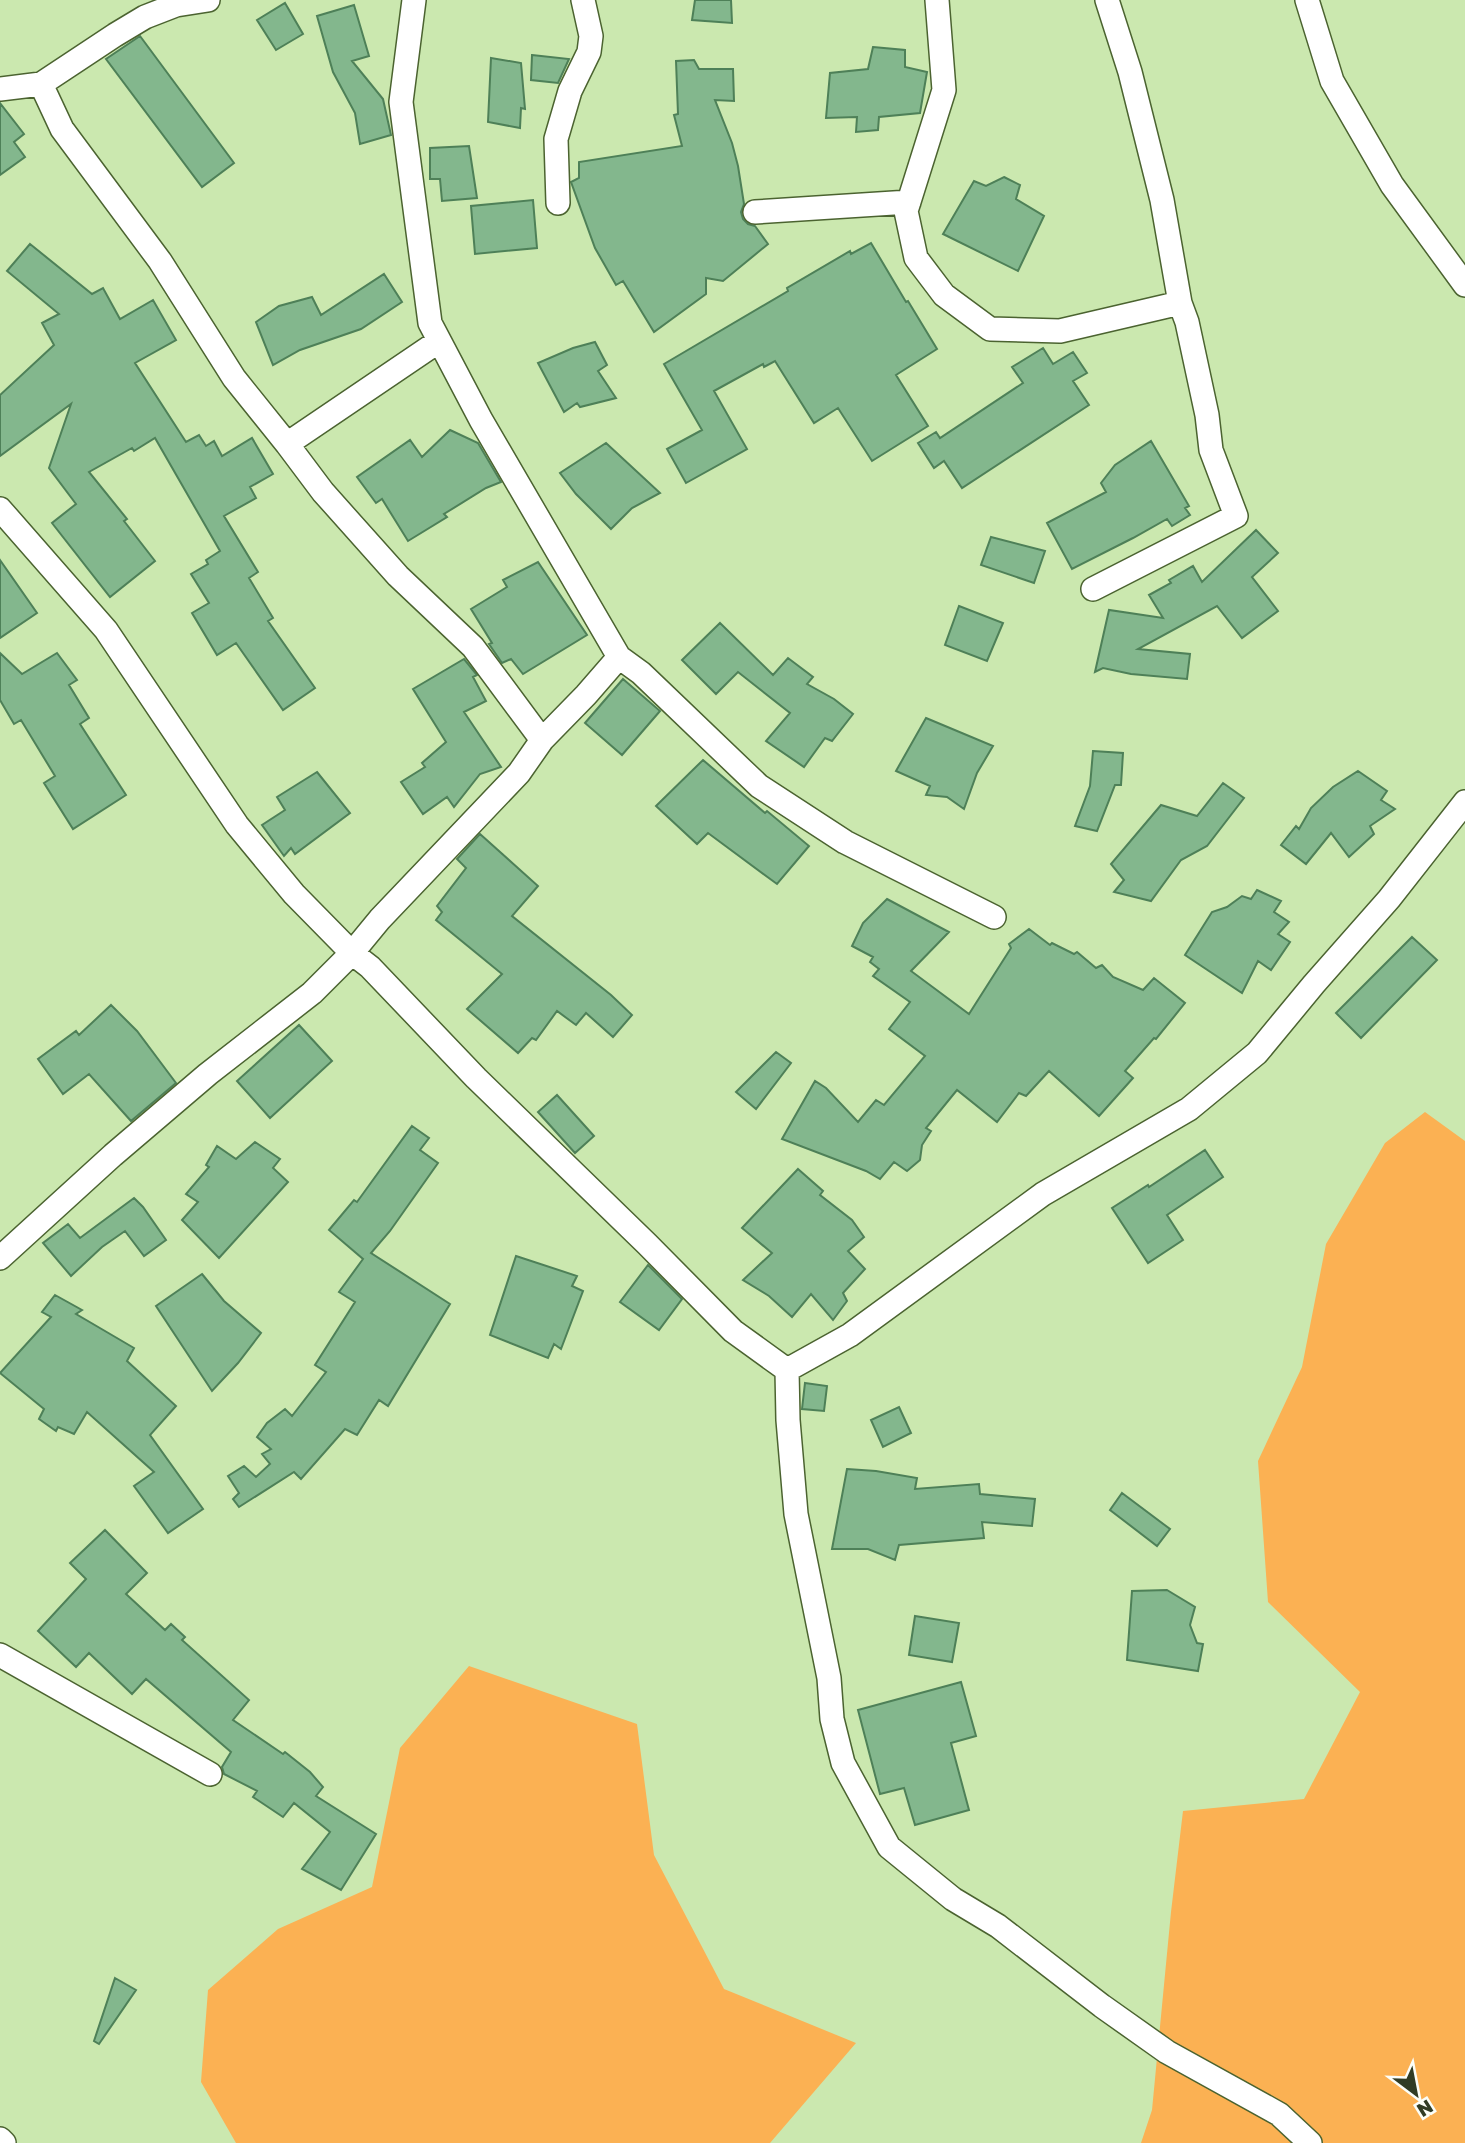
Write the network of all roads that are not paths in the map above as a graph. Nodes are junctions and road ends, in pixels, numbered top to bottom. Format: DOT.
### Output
graph roads {
  1 [pos="208,0"];
  2 [pos="414,0"];
  3 [pos="583,0"];
  4 [pos="937,0"];
  5 [pos="1107,0"];
  6 [pos="1307,0"];
  7 [pos="41,84"];
  8 [pos="0,89"];
  9 [pos="909,202"];
  10 [pos="558,203"];
  11 [pos="755,212"];
  12 [pos="1465,285"];
  13 [pos="1180,303"];
  14 [pos="439,341"];
  15 [pos="287,444"];
  16 [pos="0,509"];
  17 [pos="1093,589"];
  18 [pos="619,657"];
  19 [pos="542,740"];
  20 [pos="1465,802"];
  21 [pos="994,917"];
  22 [pos="352,953"];
  23 [pos="0,1258"];
  24 [pos="787,1370"];
  25 [pos="0,1655"];
  26 [pos="211,1774"];
  27 [pos="0,2139"];
  28 [pos="4,2143"];
  29 [pos="1310,2143"];
  1 -- 7 [label="street"];
  2 -- 14 [label="street"];
  3 -- 10 [label="street"];
  4 -- 9 [label="street"];
  5 -- 13 [label="street"];
  6 -- 12 [label="street"];
  7 -- 8 [label="street"];
  7 -- 15 [label="street"];
  9 -- 11 [label="street"];
  9 -- 13 [label="street"];
  13 -- 17 [label="street"];
  14 -- 15 [label="street"];
  14 -- 18 [label="street"];
  15 -- 19 [label="street"];
  16 -- 22 [label="street"];
  18 -- 19 [label="street"];
  18 -- 21 [label="street"];
  19 -- 22 [label="street"];
  20 -- 24 [label="street"];
  22 -- 23 [label="street"];
  22 -- 24 [label="street"];
  24 -- 29 [label="street"];
  25 -- 26 [label="street"];
  27 -- 28 [label="street"];
}
